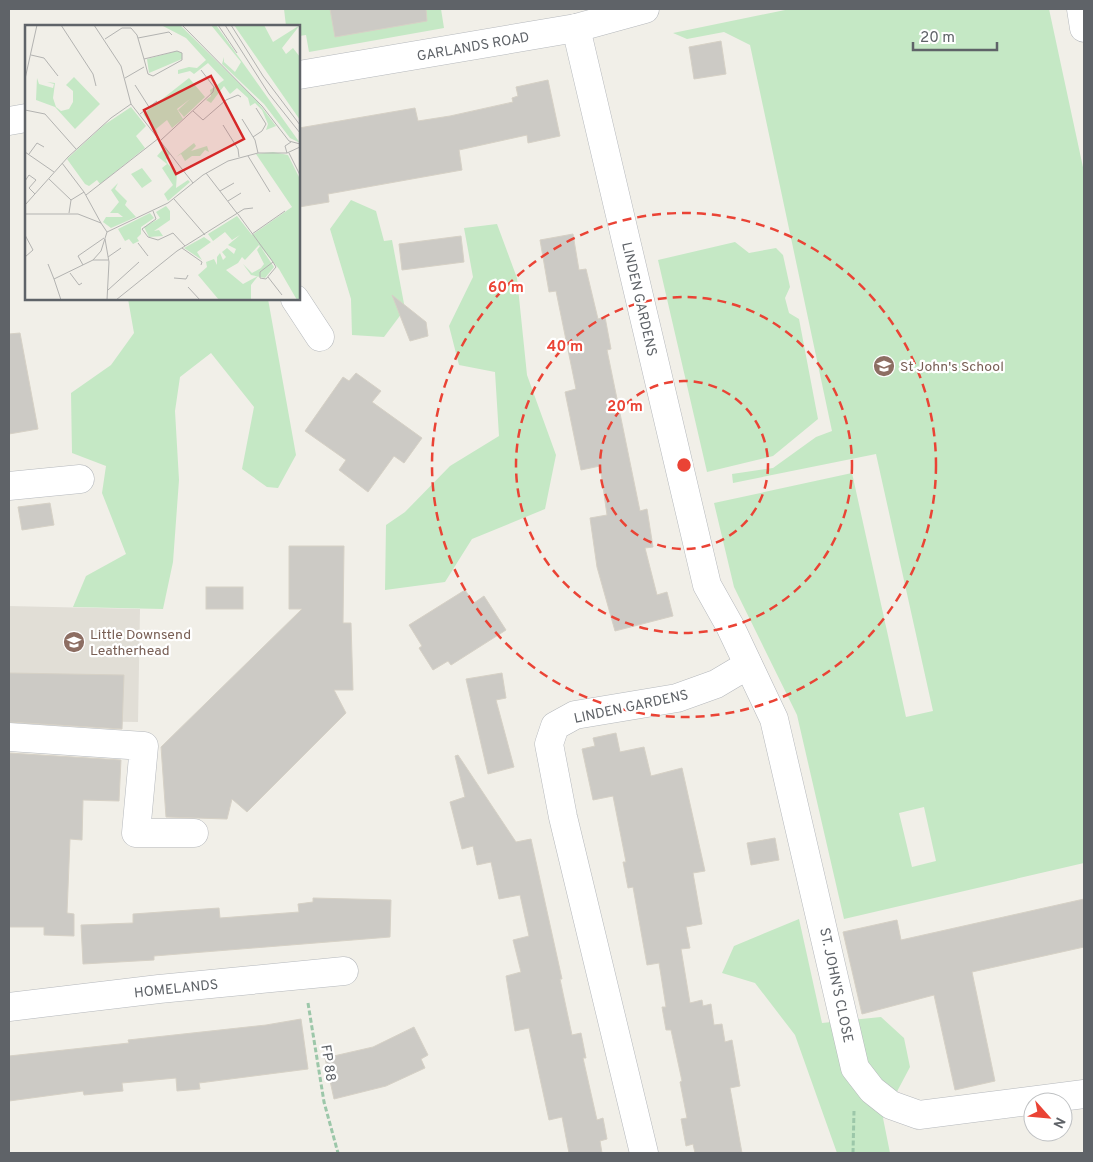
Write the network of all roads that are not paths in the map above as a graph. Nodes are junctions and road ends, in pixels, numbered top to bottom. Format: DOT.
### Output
graph roads {
  1 [pos="644,9"];
  2 [pos="1081,9"];
  3 [pos="611,13"];
  4 [pos="576,28"];
  5 [pos="1084,28"];
  6 [pos="300,75"];
  7 [pos="25,118"];
  8 [pos="9,121"];
  9 [pos="296,300"];
  10 [pos="320,337"];
  11 [pos="80,479"];
  12 [pos="9,486"];
  13 [pos="748,666"];
  14 [pos="9,737"];
  15 [pos="194,833"];
  16 [pos="344,972"];
  17 [pos="9,1007"];
  18 [pos="1084,1094"];
  19 [pos="644,1153"];
  1 -- 3 [label="street, GARLANDS ROAD"];
  2 -- 5 [label="street"];
  3 -- 4 [label="street, GARLANDS ROAD"];
  4 -- 6 [label="street, GARLANDS ROAD"];
  4 -- 13 [label="street, LINDEN GARDENS"];
  7 -- 8 [label="street"];
  9 -- 10 [label="street"];
  11 -- 12 [label="street"];
  13 -- 18 [label="street, ST. JOHN'S CLOSE"];
  13 -- 19 [label="street, LINDEN GARDENS"];
  14 -- 15 [label="street"];
  16 -- 17 [label="street, HOMELANDS"];
}
